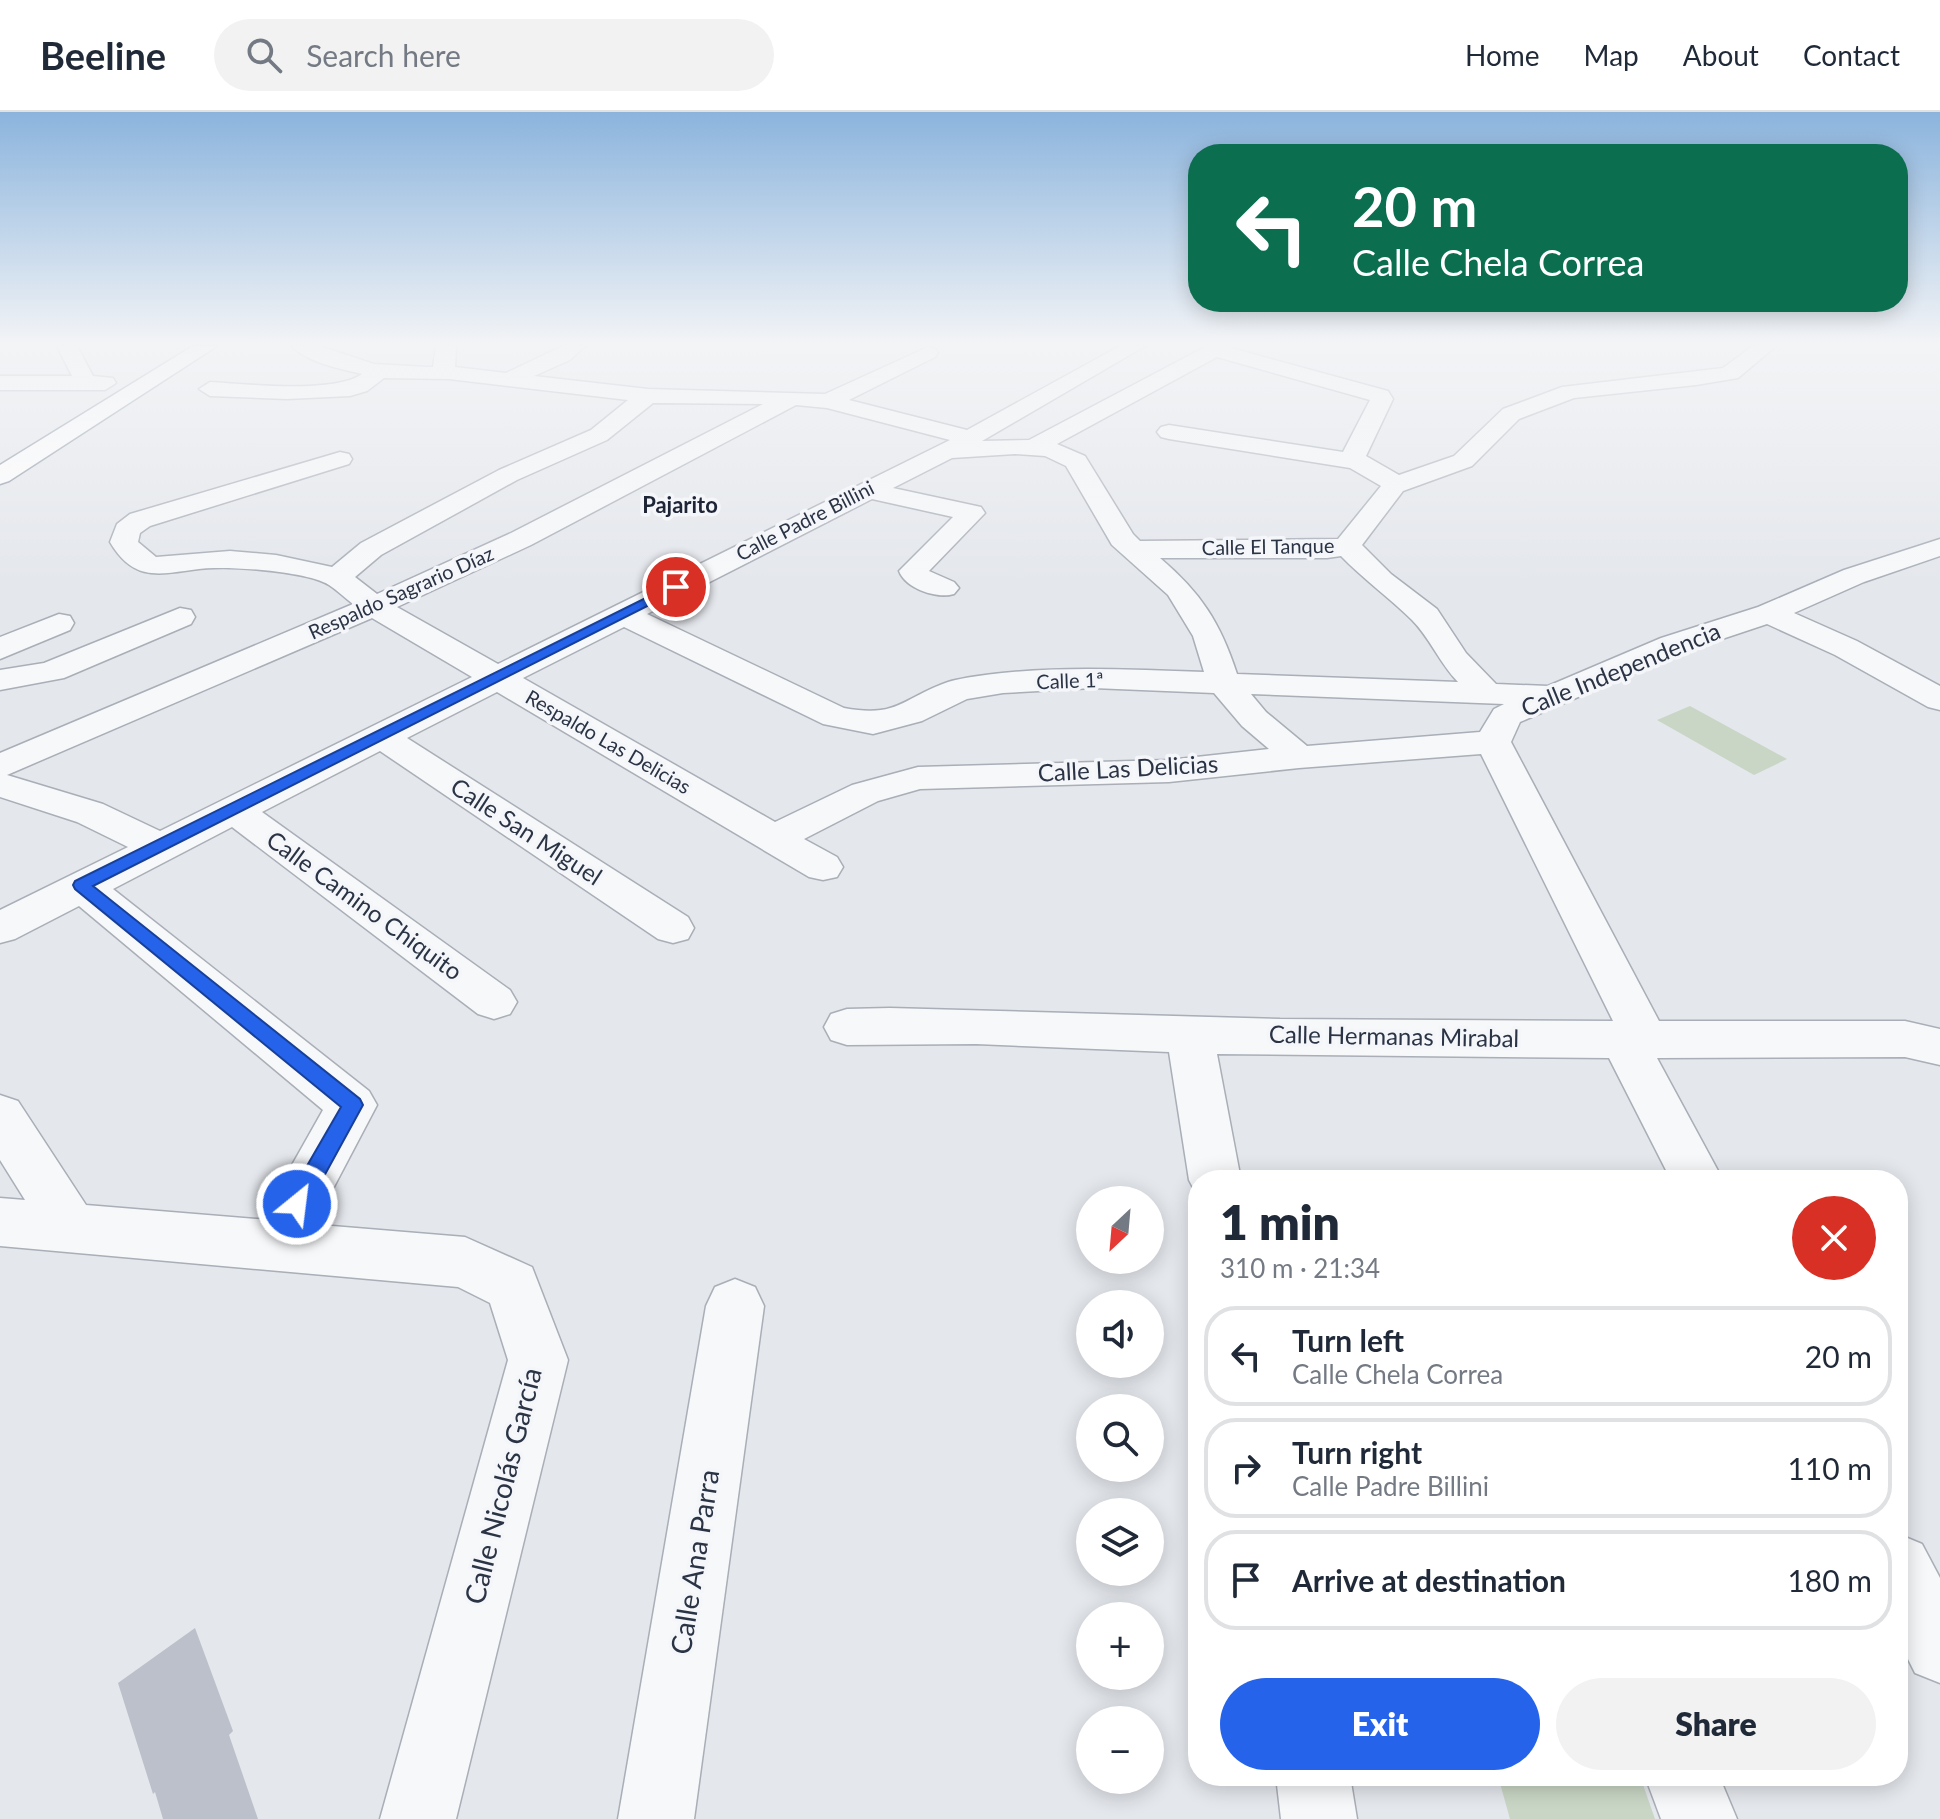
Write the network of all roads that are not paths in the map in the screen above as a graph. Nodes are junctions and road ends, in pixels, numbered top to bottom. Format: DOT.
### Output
graph roads {
  1 [pos="67,426"];
  2 [pos="611,426"];
  3 [pos="729,426"];
  4 [pos="902,426"];
  5 [pos="990,426"];
  6 [pos="1073,426"];
  7 [pos="1368,426"];
  8 [pos="1499,426"];
  9 [pos="1169,432"];
  10 [pos="957,444"];
  11 [pos="1031,448"];
  12 [pos="340,459"];
  13 [pos="1357,462"];
  14 [pos="0,476"];
  15 [pos="1398,485"];
  16 [pos="866,490"];
  17 [pos="1347,546"];
  18 [pos="1940,547"];
  19 [pos="1135,549"];
  20 [pos="337,577"];
  21 [pos="944,588"];
  22 [pos="374,606"];
  23 [pos="1769,613"];
  24 [pos="622,614"];
  25 [pos="180,617"];
  26 [pos="59,623"];
  27 [pos="0,649"];
  28 [pos="1940,672"];
  29 [pos="497,677"];
  30 [pos="0,680"];
  31 [pos="1905,680"];
  32 [pos="1224,683"];
  33 [pos="1486,693"];
  34 [pos="1548,696"];
  35 [pos="1940,700"];
  36 [pos="379,735"];
  37 [pos="1493,742"];
  38 [pos="1299,757"];
  39 [pos="0,766"];
  40 [pos="0,785"];
  41 [pos="234,810"];
  42 [pos="774,838"];
  43 [pos="161,847"];
  44 [pos="823,867"];
  45 [pos="81,885"];
  46 [pos="0,928"];
  47 [pos="673,928"];
  48 [pos="494,1002"];
  49 [pos="847,1027"];
  50 [pos="1190,1035"];
  51 [pos="1634,1040"];
  52 [pos="1940,1047"];
  53 [pos="0,1116"];
  54 [pos="1213,1170"];
  55 [pos="1692,1170"];
  56 [pos="297,1204"];
  57 [pos="0,1222"];
  58 [pos="71,1228"];
  59 [pos="735,1306"];
  60 [pos="1314,1786"];
  61 [pos="1686,1786"];
  62 [pos="418,1819"];
  63 [pos="656,1819"];
  64 [pos="1319,1819"];
  65 [pos="1699,1819"];
  1 -- 14 [label="highway"];
  2 -- 20 [label="street"];
  3 -- 22 [label="street, Respaldo Sagrario Díaz"];
  4 -- 10 [label="street"];
  5 -- 10 [label="street, Calle Padre Billini"];
  6 -- 11 [label="street"];
  7 -- 13 [label="street"];
  8 -- 15 [label="street, Calle El Tanque"];
  9 -- 13 [label="street"];
  10 -- 11 [label="street"];
  10 -- 16 [label="street, Calle Padre Billini"];
  11 -- 19 [label="street"];
  12 -- 20 [label="street"];
  13 -- 15 [label="street"];
  15 -- 17 [label="street, Calle El Tanque"];
  16 -- 21 [label="street"];
  16 -- 24 [label="street, Calle Padre Billini"];
  17 -- 19 [label="street, Calle El Tanque"];
  17 -- 33 [label="street"];
  18 -- 23 [label="street, Calle Independencia"];
  19 -- 32 [label="street"];
  20 -- 22 [label="street, Respaldo Las Delicias"];
  22 -- 29 [label="street, Respaldo Las Delicias"];
  22 -- 39 [label="street, Respaldo Sagrario Díaz"];
  23 -- 31 [label="street"];
  23 -- 34 [label="street, Calle Independencia"];
  24 -- 29 [label="street, Calle Padre Billini"];
  24 -- 32 [label="street, Calle 1ª"];
  25 -- 30 [label="street"];
  26 -- 27 [label="street"];
  28 -- 31 [label="street"];
  29 -- 36 [label="street, Calle Padre Billini"];
  29 -- 42 [label="street, Respaldo Las Delicias"];
  31 -- 35 [label="street"];
  32 -- 33 [label="street, Calle 1ª"];
  32 -- 38 [label="street"];
  33 -- 34 [label="street, Calle 1ª"];
  34 -- 37 [label="street, Calle Independencia"];
  36 -- 41 [label="street, Calle Padre Billini"];
  36 -- 47 [label="street, Calle San Miguel"];
  37 -- 38 [label="street, Calle Las Delicias"];
  37 -- 51 [label="street"];
  38 -- 42 [label="street, Calle Las Delicias"];
  40 -- 43 [label="street"];
  41 -- 43 [label="street, Calle Padre Billini"];
  41 -- 48 [label="street, Calle Camino Chiquito"];
  42 -- 44 [label="street, Respaldo Las Delicias"];
  43 -- 45 [label="street, Calle Padre Billini"];
  45 -- 46 [label="street, Calle Padre Billini"];
  45 -- 56 [label="street"];
  49 -- 50 [label="street, Calle Hermanas Mirabal"];
  50 -- 51 [label="street, Calle Hermanas Mirabal"];
  50 -- 54 [label="street"];
  51 -- 52 [label="street, Calle Hermanas Mirabal"];
  51 -- 55 [label="street"];
  53 -- 58 [label="street"];
  57 -- 58 [label="street, Calle Nicolás García"];
  58 -- 62 [label="street, Calle Nicolás García"];
  59 -- 63 [label="street, Calle Ana Parra"];
  60 -- 64 [label="street"];
  61 -- 65 [label="street"];
}
